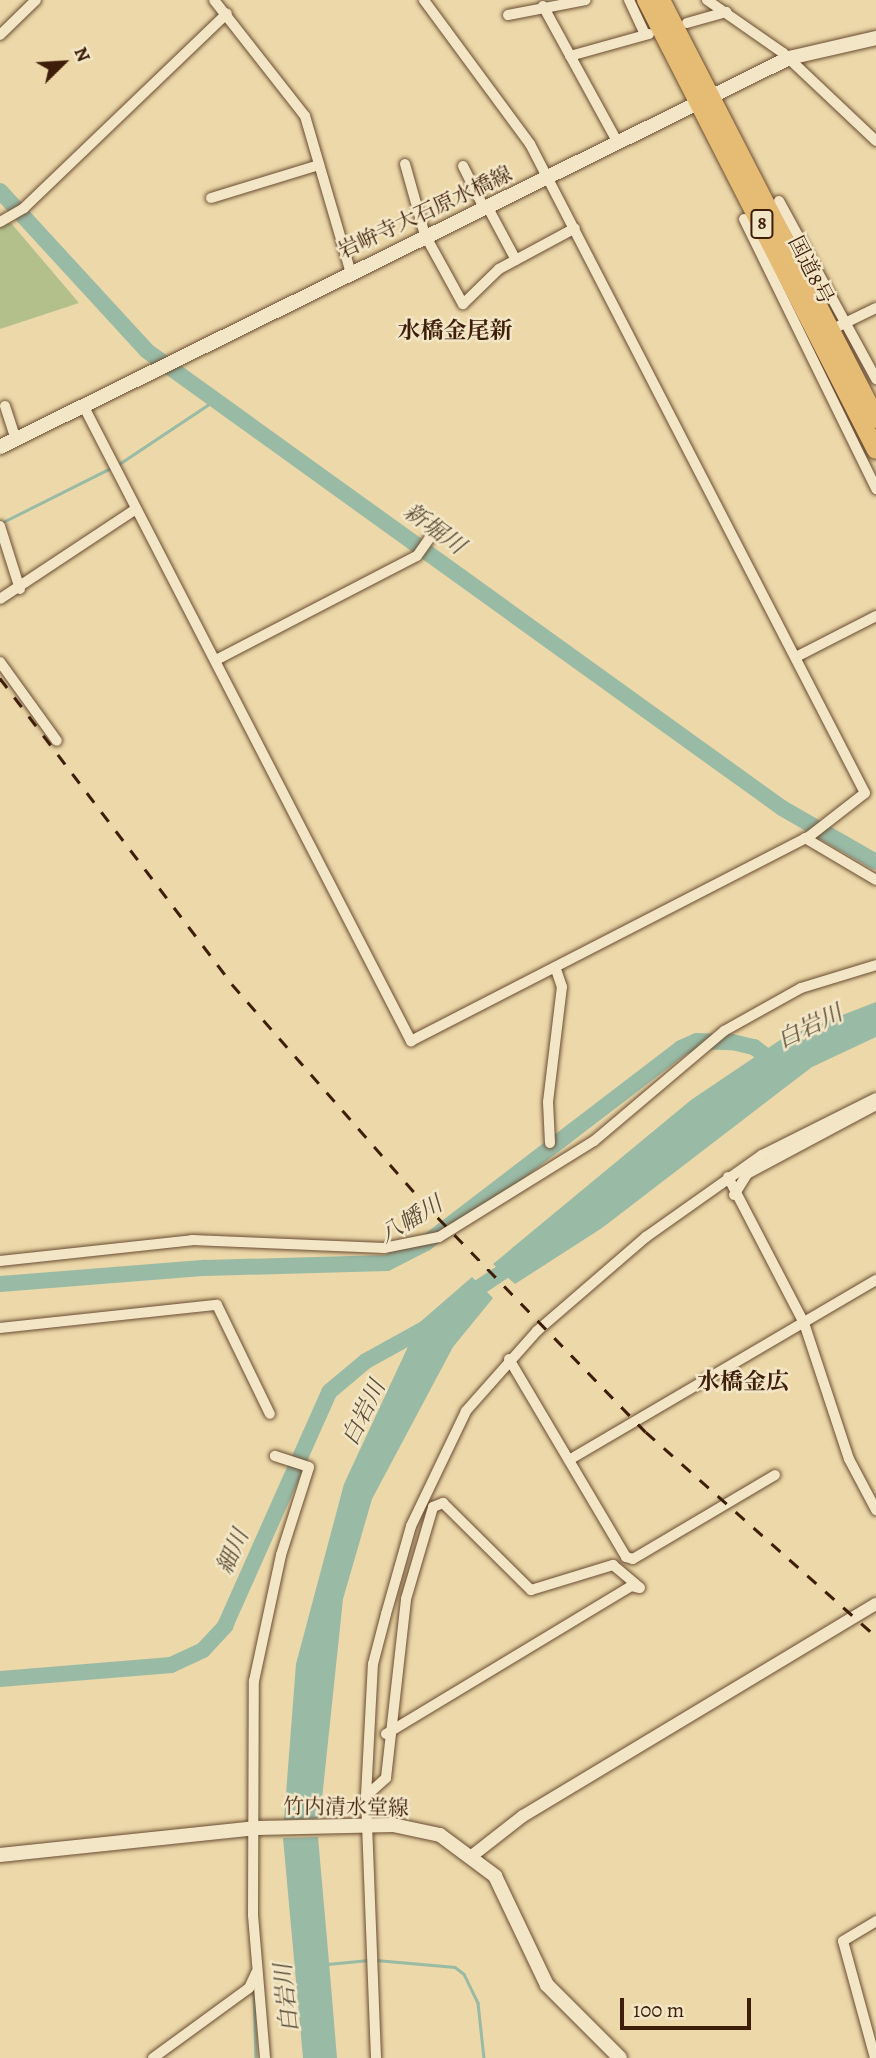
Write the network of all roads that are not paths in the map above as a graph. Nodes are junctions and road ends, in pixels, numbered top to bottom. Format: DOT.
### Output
graph roads {
  1 [pos="36,0"];
  2 [pos="214,0"];
  3 [pos="424,0"];
  4 [pos="586,0"];
  5 [pos="629,0"];
  6 [pos="646,0"];
  7 [pos="662,0"];
  8 [pos="707,0"];
  9 [pos="725,0"];
  10 [pos="543,6"];
  11 [pos="726,12"];
  12 [pos="227,13"];
  13 [pos="508,15"];
  14 [pos="687,23"];
  15 [pos="0,35"];
  16 [pos="876,38"];
  17 [pos="570,55"];
  18 [pos="789,58"];
  19 [pos="705,99"];
  20 [pos="876,141"];
  21 [pos="618,144"];
  22 [pos="405,164"];
  23 [pos="319,165"];
  24 [pos="463,166"];
  25 [pos="549,178"];
  26 [pos="211,198"];
  27 [pos="779,201"];
  28 [pos="486,207"];
  29 [pos="744,219"];
  30 [pos="0,222"];
  31 [pos="575,228"];
  32 [pos="425,235"];
  33 [pos="516,260"];
  34 [pos="350,270"];
  35 [pos="876,307"];
  36 [pos="843,324"];
  37 [pos="876,379"];
  38 [pos="83,405"];
  39 [pos="5,406"];
  40 [pos="876,419"];
  41 [pos="16,440"];
  42 [pos="0,447"];
  43 [pos="876,450"];
  44 [pos="876,489"];
  45 [pos="136,509"];
  46 [pos="0,526"];
  47 [pos="431,536"];
  48 [pos="20,589"];
  49 [pos="0,598"];
  50 [pos="876,616"];
  51 [pos="796,657"];
  52 [pos="216,660"];
  53 [pos="0,662"];
  54 [pos="57,741"];
  55 [pos="808,836"];
  56 [pos="876,880"];
  57 [pos="876,965"];
  58 [pos="555,967"];
  59 [pos="876,1098"];
  60 [pos="876,1105"];
  61 [pos="550,1143"];
  62 [pos="728,1177"];
  63 [pos="734,1195"];
  64 [pos="0,1261"];
  65 [pos="876,1280"];
  66 [pos="804,1323"];
  67 [pos="0,1328"];
  68 [pos="509,1359"];
  69 [pos="270,1414"];
  70 [pos="275,1456"];
  71 [pos="569,1460"];
  72 [pos="775,1475"];
  73 [pos="876,1510"];
  74 [pos="876,1604"];
  75 [pos="386,1734"];
  76 [pos="366,1796"];
  77 [pos="365,1825"];
  78 [pos="257,1828"];
  79 [pos="0,1855"];
  80 [pos="473,1855"];
  81 [pos="876,1921"];
  82 [pos="257,1971"];
  83 [pos="153,2058"];
  84 [pos="265,2058"];
  85 [pos="376,2058"];
  86 [pos="621,2058"];
  87 [pos="875,2058"];
  1 -- 15 [label="street"];
  2 -- 12 [label="street"];
  3 -- 25 [label="street"];
  4 -- 10 [label="street"];
  5 -- 17 [label="street"];
  6 -- 19 [label="highway, 国道8号 / 8"];
  7 -- 19 [label="highway, 国道8号 / 8"];
  8 -- 11 [label="street"];
  9 -- 11 [label="street"];
  10 -- 13 [label="street"];
  10 -- 17 [label="street"];
  11 -- 14 [label="street"];
  11 -- 18 [label="street"];
  12 -- 23 [label="street"];
  12 -- 30 [label="street"];
  16 -- 18 [label="main road, 岩峅寺大石原水橋線"];
  17 -- 21 [label="street"];
  18 -- 19 [label="main road, 岩峅寺大石原水橋線"];
  18 -- 20 [label="street"];
  19 -- 21 [label="main road, 岩峅寺大石原水橋線"];
  19 -- 40 [label="highway, 国道8号 / 8"];
  19 -- 43 [label="highway, 国道8号 / 8"];
  21 -- 25 [label="main road, 岩峅寺大石原水橋線"];
  22 -- 32 [label="street"];
  23 -- 26 [label="street"];
  23 -- 34 [label="street"];
  24 -- 28 [label="street"];
  25 -- 28 [label="main road, 岩峅寺大石原水橋線"];
  25 -- 31 [label="street"];
  27 -- 36 [label="street"];
  28 -- 32 [label="main road, 岩峅寺大石原水橋線"];
  28 -- 33 [label="street"];
  29 -- 44 [label="street"];
  31 -- 33 [label="street"];
  31 -- 51 [label="street"];
  32 -- 33 [label="street"];
  32 -- 34 [label="main road, 岩峅寺大石原水橋線"];
  34 -- 38 [label="main road, 岩峅寺大石原水橋線"];
  35 -- 36 [label="street"];
  36 -- 37 [label="street"];
  38 -- 41 [label="main road, 岩峅寺大石原水橋線"];
  38 -- 45 [label="street"];
  39 -- 41 [label="street"];
  41 -- 42 [label="main road, 岩峅寺大石原水橋線"];
  45 -- 48 [label="street"];
  45 -- 52 [label="street"];
  46 -- 48 [label="street"];
  47 -- 52 [label="street"];
  48 -- 49 [label="street"];
  50 -- 51 [label="street"];
  51 -- 55 [label="street"];
  52 -- 58 [label="street"];
  53 -- 54 [label="street"];
  55 -- 56 [label="street"];
  55 -- 58 [label="street"];
  57 -- 64 [label="street"];
  58 -- 61 [label="street"];
  59 -- 62 [label="street"];
  60 -- 63 [label="street"];
  62 -- 63 [label="street"];
  62 -- 68 [label="street"];
  63 -- 66 [label="street"];
  65 -- 66 [label="street"];
  66 -- 71 [label="street"];
  66 -- 73 [label="street"];
  67 -- 69 [label="street"];
  68 -- 71 [label="street"];
  68 -- 76 [label="street"];
  70 -- 78 [label="street"];
  71 -- 72 [label="street"];
  74 -- 80 [label="street"];
  75 -- 75 [label="street"];
  75 -- 76 [label="street"];
  76 -- 77 [label="street"];
  77 -- 78 [label="main road, 竹内清水堂線"];
  77 -- 80 [label="main road, 竹内清水堂線"];
  77 -- 85 [label="street"];
  78 -- 79 [label="main road, 竹内清水堂線"];
  78 -- 82 [label="street"];
  80 -- 86 [label="main road, 竹内清水堂線"];
  81 -- 87 [label="street"];
  82 -- 83 [label="street"];
  82 -- 84 [label="street"];
}
